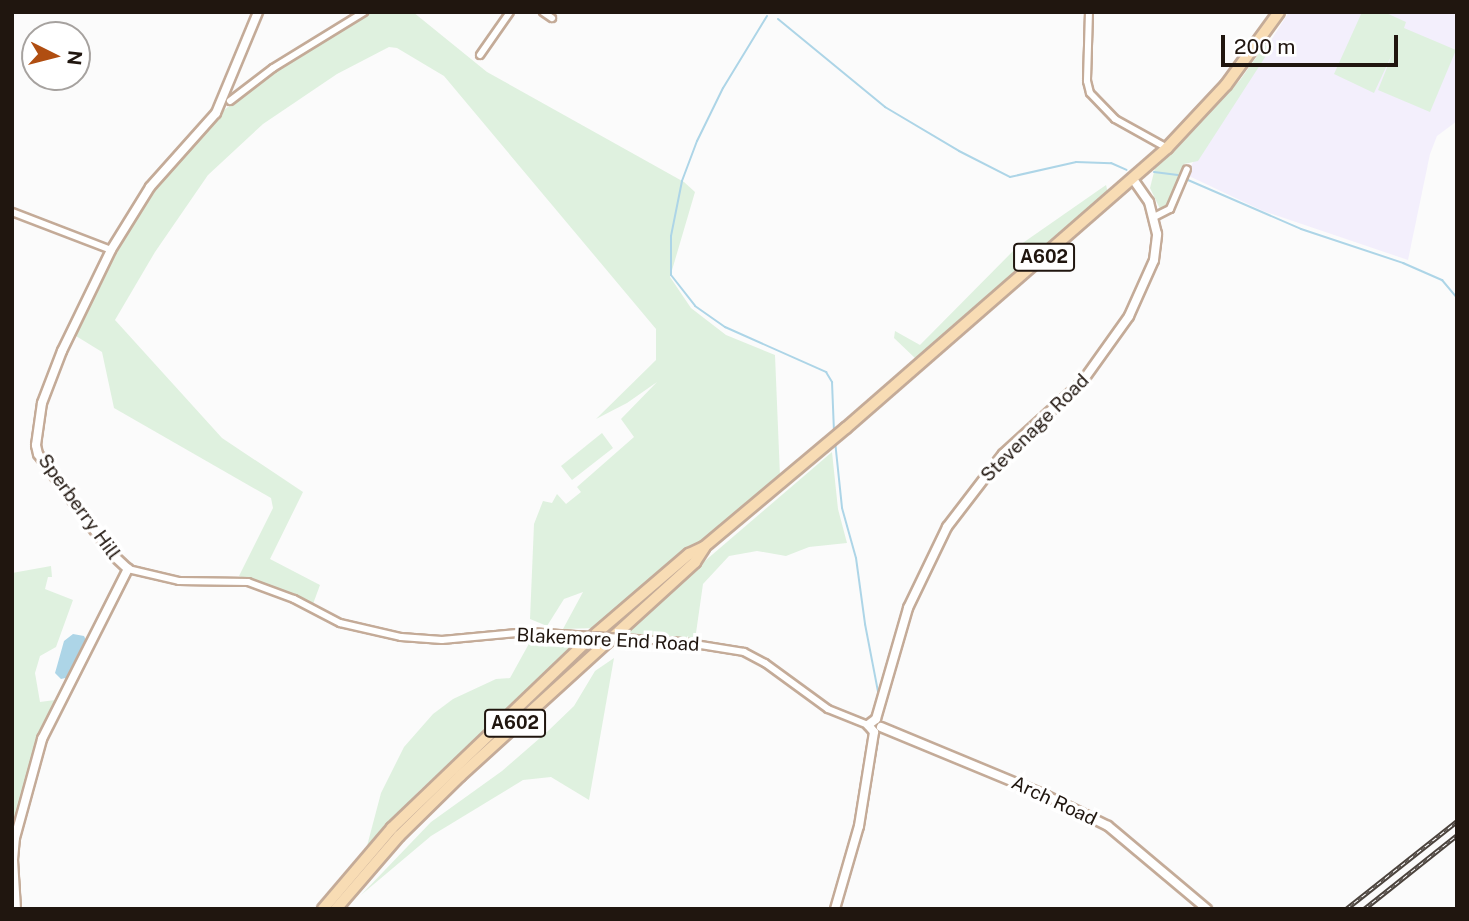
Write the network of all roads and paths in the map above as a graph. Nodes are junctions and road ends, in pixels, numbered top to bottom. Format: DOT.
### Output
graph roads {
  1 [pos="258,12"];
  2 [pos="364,12"];
  3 [pos="510,12"];
  4 [pos="543,12"];
  5 [pos="1089,12"];
  6 [pos="1279,12"];
  7 [pos="552,18"];
  8 [pos="480,55"];
  9 [pos="230,101"];
  10 [pos="1167,148"];
  11 [pos="1187,169"];
  12 [pos="1133,179"];
  13 [pos="12,212"];
  14 [pos="1154,217"];
  15 [pos="111,250"];
  16 [pos="704,547"];
  17 [pos="128,569"];
  18 [pos="875,726"];
  19 [pos="16,909"];
  20 [pos="323,909"];
  21 [pos="336,909"];
  22 [pos="835,909"];
  23 [pos="1207,909"];
  1 -- 15 [label="street, Sperberry Hill"];
  2 -- 9 [label="street"];
  3 -- 8 [label="street"];
  4 -- 7 [label="street"];
  5 -- 10 [label="street"];
  6 -- 10 [label="main road, A602"];
  10 -- 12 [label="main road, A602"];
  11 -- 14 [label="street"];
  12 -- 14 [label="street, Stevenage Road"];
  12 -- 16 [label="main road, A602"];
  13 -- 15 [label="street"];
  14 -- 18 [label="street, Stevenage Road"];
  15 -- 17 [label="street, Sperberry Hill"];
  16 -- 20 [label="main road, A602"];
  16 -- 21 [label="main road, A602"];
  17 -- 18 [label="street, Blakemore End Road, bridge"];
  17 -- 19 [label="street, Sperberry Hill"];
  18 -- 22 [label="street, Stevenage Road"];
  18 -- 23 [label="street, Arch Road"];
}
